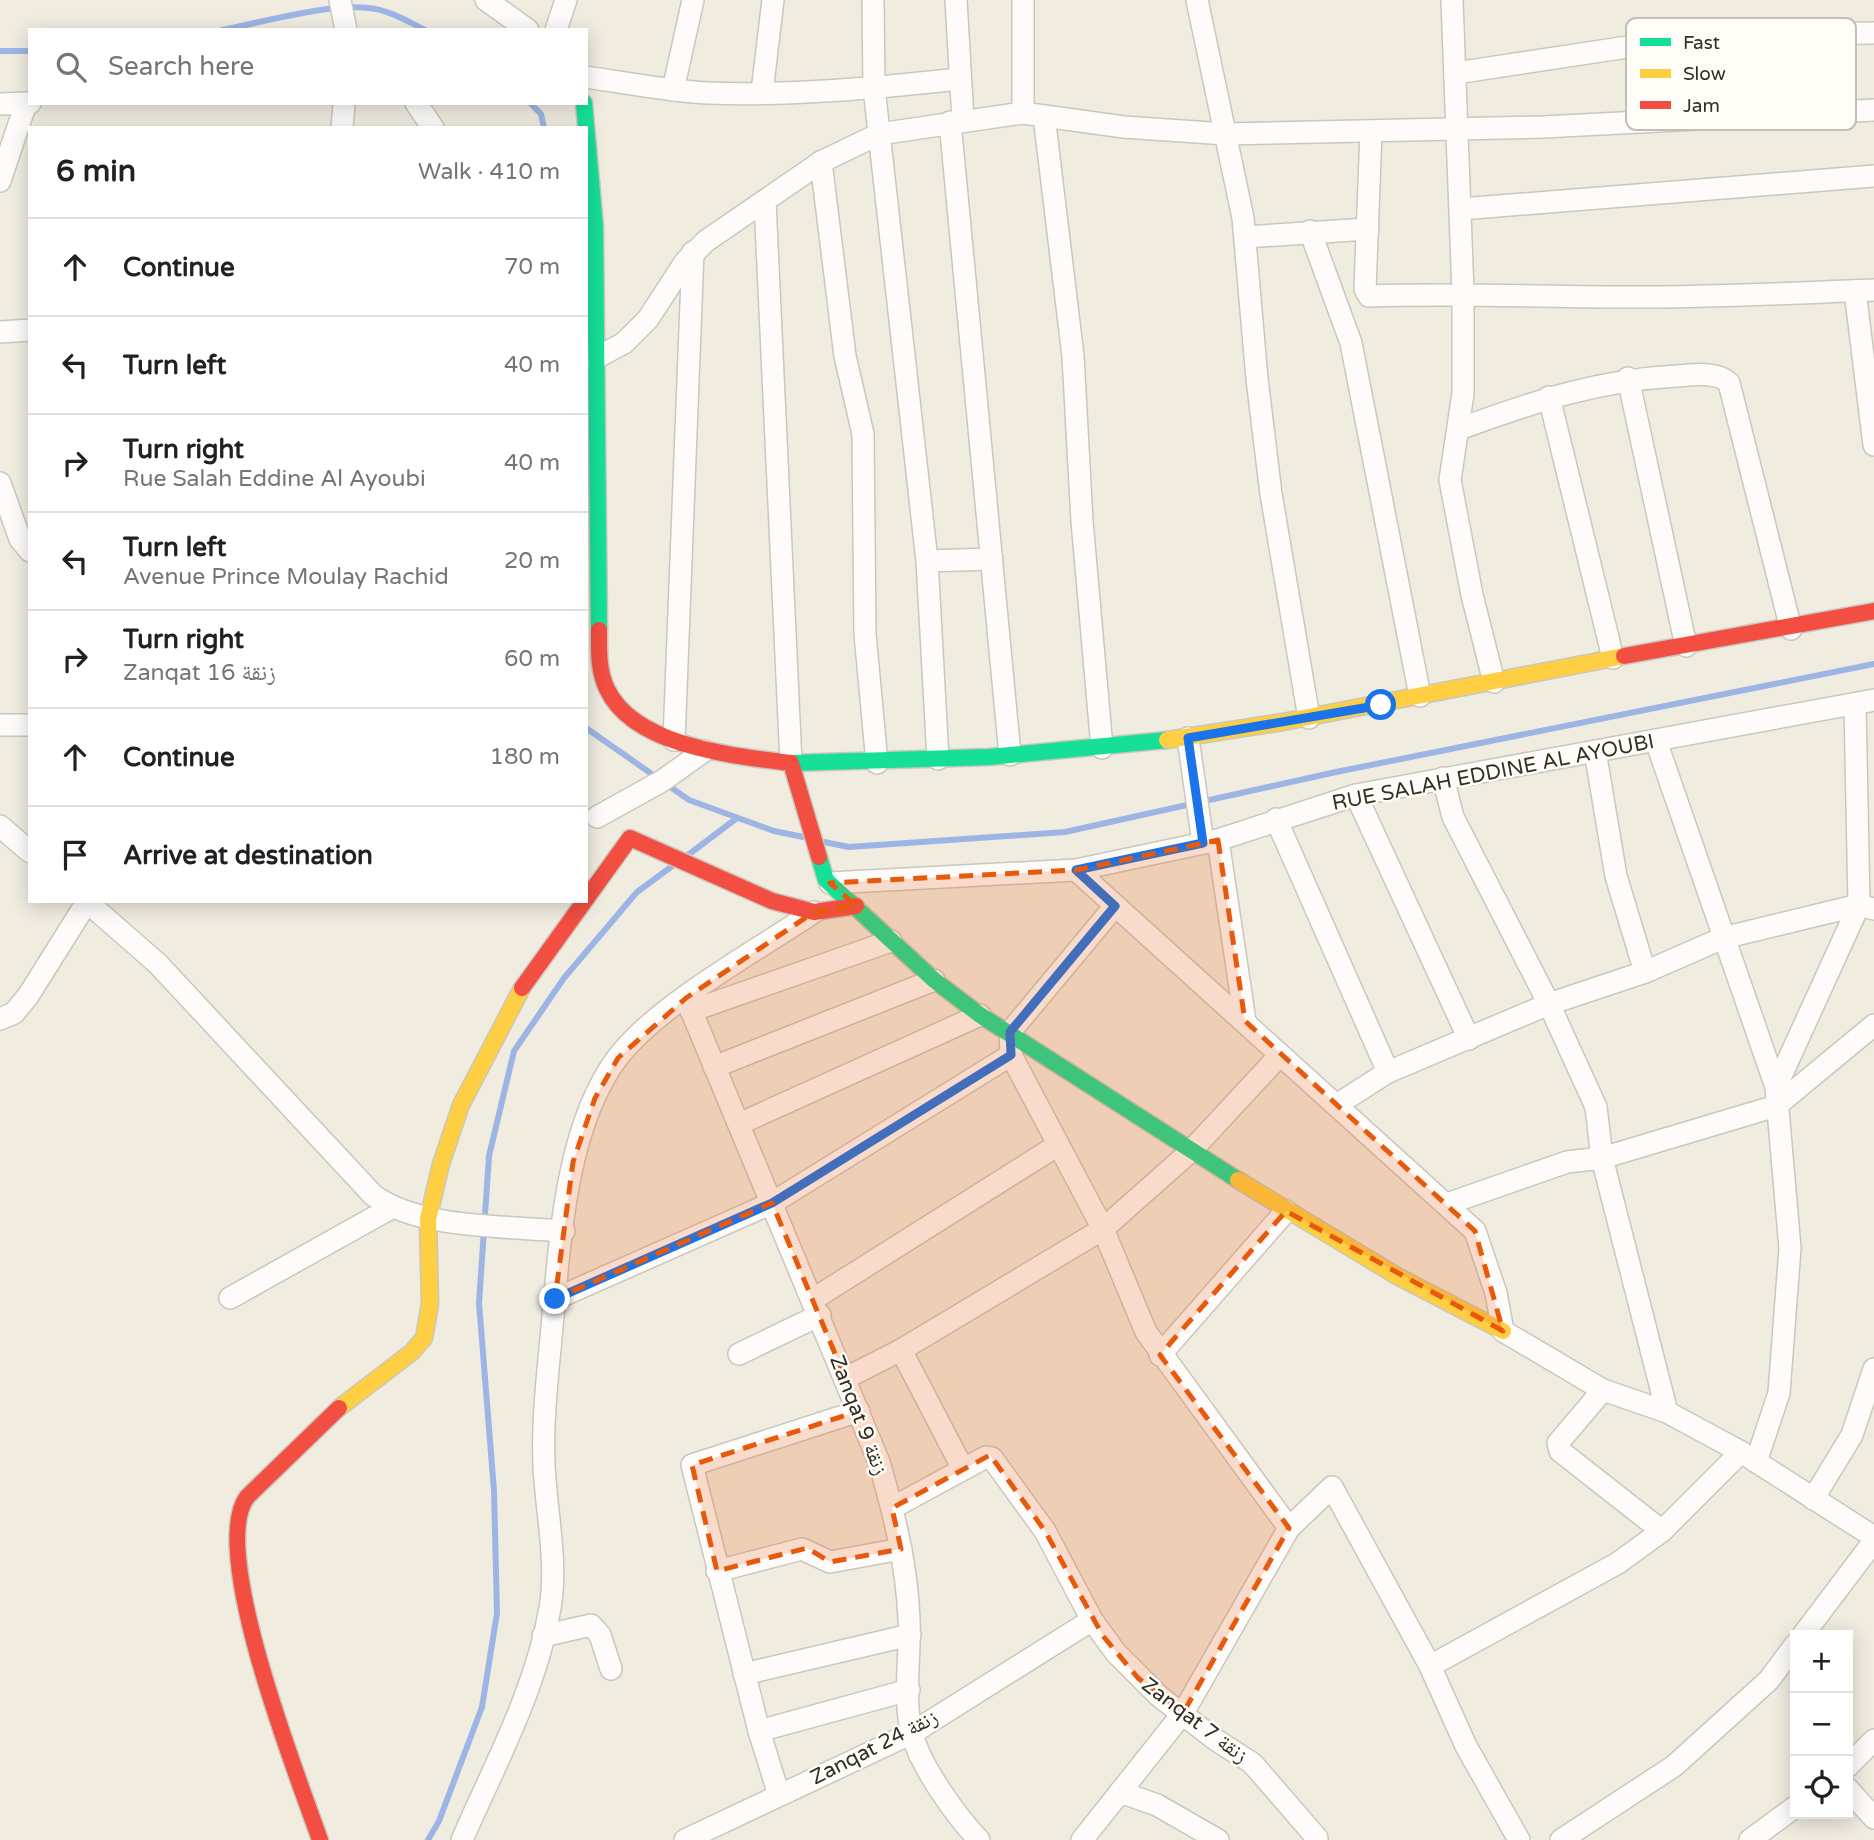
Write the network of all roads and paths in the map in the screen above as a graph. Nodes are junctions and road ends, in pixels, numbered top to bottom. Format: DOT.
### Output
graph roads {
  1 [pos="486,0"];
  2 [pos="566,0"];
  3 [pos="694,0"];
  4 [pos="773,0"];
  5 [pos="873,0"];
  6 [pos="956,0"];
  7 [pos="1023,0"];
  8 [pos="1452,0"];
  9 [pos="1201,1"];
  10 [pos="525,28"];
  11 [pos="557,28"];
  12 [pos="1856,33"];
  13 [pos="1874,33"];
  14 [pos="1626,48"];
  15 [pos="1456,73"];
  16 [pos="588,77"];
  17 [pos="958,79"];
  18 [pos="874,88"];
  19 [pos="673,90"];
  20 [pos="762,92"];
  21 [pos="28,103"];
  22 [pos="0,104"];
  23 [pos="344,105"];
  24 [pos="417,105"];
  25 [pos="584,105"];
  26 [pos="1874,110"];
  27 [pos="1856,111"];
  28 [pos="1034,114"];
  29 [pos="956,121"];
  30 [pos="1626,123"];
  31 [pos="342,126"];
  32 [pos="432,126"];
  33 [pos="586,126"];
  34 [pos="1458,128"];
  35 [pos="1371,132"];
  36 [pos="879,134"];
  37 [pos="1226,134"];
  38 [pos="588,148"];
  39 [pos="821,162"];
  40 [pos="1874,176"];
  41 [pos="0,181"];
  42 [pos="765,202"];
  43 [pos="1461,209"];
  44 [pos="1368,229"];
  45 [pos="1310,231"];
  46 [pos="1245,237"];
  47 [pos="693,252"];
  48 [pos="1864,290"];
  49 [pos="1463,293"];
  50 [pos="28,331"];
  51 [pos="0,332"];
  52 [pos="594,359"];
  53 [pos="1628,378"];
  54 [pos="1549,397"];
  55 [pos="1460,429"];
  56 [pos="1874,445"];
  57 [pos="0,484"];
  58 [pos="28,548"];
  59 [pos="992,559"];
  60 [pos="927,561"];
  61 [pos="1874,611"];
  62 [pos="1791,629"];
  63 [pos="1686,646"];
  64 [pos="1614,658"];
  65 [pos="1494,682"];
  66 [pos="1420,696"];
  67 [pos="1864,702"];
  68 [pos="1310,718"];
  69 [pos="28,724"];
  70 [pos="0,725"];
  71 [pos="1188,738"];
  72 [pos="674,740"];
  73 [pos="1656,741"];
  74 [pos="1102,748"];
  75 [pos="704,751"];
  76 [pos="1595,751"];
  77 [pos="1010,755"];
  78 [pos="938,759"];
  79 [pos="877,762"];
  80 [pos="791,763"];
  81 [pos="1443,778"];
  82 [pos="1356,795"];
  83 [pos="592,813"];
  84 [pos="1276,819"];
  85 [pos="0,826"];
  86 [pos="630,838"];
  87 [pos="1211,842"];
  88 [pos="28,850"];
  89 [pos="1076,870"];
  90 [pos="828,881"];
  91 [pos="588,896"];
  92 [pos="85,903"];
  93 [pos="87,903"];
  94 [pos="583,903"];
  95 [pos="856,906"];
  96 [pos="1115,906"];
  97 [pos="1867,907"];
  98 [pos="814,912"];
  99 [pos="1723,938"];
  100 [pos="891,941"];
  101 [pos="1645,972"];
  102 [pos="934,980"];
  103 [pos="689,1004"];
  104 [pos="1549,1004"];
  105 [pos="980,1015"];
  106 [pos="0,1019"];
  107 [pos="1245,1021"];
  108 [pos="1874,1025"];
  109 [pos="1010,1032"];
  110 [pos="1469,1039"];
  111 [pos="1011,1055"];
  112 [pos="1280,1055"];
  113 [pos="714,1067"];
  114 [pos="1388,1072"];
  115 [pos="1776,1096"];
  116 [pos="1338,1104"];
  117 [pos="739,1124"];
  118 [pos="1058,1145"];
  119 [pos="1191,1151"];
  120 [pos="1602,1158"];
  121 [pos="772,1203"];
  122 [pos="1447,1204"];
  123 [pos="391,1208"];
  124 [pos="1286,1211"];
  125 [pos="428,1219"];
  126 [pos="1103,1229"];
  127 [pos="564,1231"];
  128 [pos="230,1298"];
  129 [pos="555,1299"];
  130 [pos="816,1308"];
  131 [pos="1503,1331"];
  132 [pos="901,1350"];
  133 [pos="739,1354"];
  134 [pos="1160,1355"];
  135 [pos="1874,1370"];
  136 [pos="846,1378"];
  137 [pos="1603,1390"];
  138 [pos="859,1411"];
  139 [pos="1667,1412"];
  140 [pos="1748,1457"];
  141 [pos="963,1469"];
  142 [pos="1813,1499"];
  143 [pos="892,1508"];
  144 [pos="1289,1528"];
  145 [pos="1662,1531"];
  146 [pos="1874,1539"];
  147 [pos="901,1549"];
  148 [pos="717,1571"];
  149 [pos="1092,1620"];
  150 [pos="1807,1630"];
  151 [pos="910,1635"];
  152 [pos="543,1636"];
  153 [pos="1790,1652"];
  154 [pos="1430,1666"];
  155 [pos="611,1669"];
  156 [pos="744,1674"];
  157 [pos="909,1690"];
  158 [pos="1183,1713"];
  159 [pos="759,1731"];
  160 [pos="912,1733"];
  161 [pos="1874,1740"];
  162 [pos="1853,1761"];
  163 [pos="1120,1792"];
  164 [pos="779,1795"];
  165 [pos="1853,1795"];
  166 [pos="1790,1811"];
  167 [pos="1874,1818"];
  168 [pos="721,1833"];
  169 [pos="1316,1839"];
  170 [pos="320,1840"];
  171 [pos="462,1840"];
  172 [pos="685,1840"];
  173 [pos="979,1840"];
  174 [pos="1082,1840"];
  175 [pos="1218,1840"];
  176 [pos="1520,1840"];
  177 [pos="1561,1840"];
  178 [pos="1750,1840"];
  1 -- 10 [label="street"];
  2 -- 11 [label="street"];
  3 -- 19 [label="street"];
  4 -- 20 [label="street"];
  5 -- 18 [label="street"];
  6 -- 17 [label="street"];
  7 -- 28 [label="street"];
  8 -- 15 [label="street"];
  9 -- 37 [label="street"];
  12 -- 13 [label="street"];
  14 -- 15 [label="street"];
  15 -- 34 [label="street"];
  16 -- 19 [label="street"];
  17 -- 18 [label="street"];
  17 -- 29 [label="street"];
  18 -- 20 [label="street"];
  18 -- 36 [label="street"];
  19 -- 20 [label="street"];
  21 -- 22 [label="street"];
  21 -- 41 [label="street"];
  23 -- 31 [label="street"];
  24 -- 32 [label="street"];
  25 -- 33 [label="street"];
  26 -- 27 [label="street"];
  28 -- 29 [label="street"];
  28 -- 37 [label="street"];
  28 -- 74 [label="street"];
  29 -- 36 [label="street"];
  29 -- 59 [label="street"];
  30 -- 34 [label="street"];
  34 -- 35 [label="street"];
  34 -- 43 [label="street"];
  35 -- 37 [label="street"];
  35 -- 44 [label="street"];
  36 -- 39 [label="street"];
  36 -- 60 [label="street"];
  37 -- 46 [label="street"];
  38 -- 52 [label="street"];
  39 -- 42 [label="street"];
  39 -- 79 [label="street"];
  40 -- 43 [label="street"];
  42 -- 47 [label="street"];
  42 -- 80 [label="street"];
  43 -- 49 [label="street"];
  44 -- 45 [label="street"];
  44 -- 49 [label="street"];
  45 -- 46 [label="street"];
  45 -- 66 [label="street"];
  46 -- 68 [label="street"];
  47 -- 52 [label="street"];
  47 -- 72 [label="street"];
  48 -- 49 [label="street"];
  48 -- 56 [label="street"];
  49 -- 55 [label="street"];
  50 -- 51 [label="street"];
  52 -- 72 [label="street"];
  53 -- 54 [label="street"];
  53 -- 62 [label="street"];
  53 -- 63 [label="street"];
  54 -- 55 [label="street"];
  54 -- 64 [label="street"];
  55 -- 65 [label="street"];
  57 -- 58 [label="street"];
  59 -- 60 [label="street"];
  59 -- 77 [label="street"];
  60 -- 78 [label="street"];
  61 -- 62 [label="street"];
  62 -- 63 [label="street"];
  63 -- 64 [label="street"];
  64 -- 65 [label="street"];
  65 -- 66 [label="street"];
  66 -- 68 [label="street"];
  67 -- 73 [label="street, RUE SALAH EDDINE AL AYOUBI"];
  67 -- 97 [label="street"];
  68 -- 71 [label="street"];
  69 -- 70 [label="street"];
  71 -- 74 [label="street"];
  71 -- 87 [label="street"];
  72 -- 75 [label="street"];
  73 -- 76 [label="street, RUE SALAH EDDINE AL AYOUBI"];
  73 -- 99 [label="street"];
  74 -- 77 [label="street"];
  75 -- 80 [label="street"];
  75 -- 83 [label="street"];
  76 -- 81 [label="street, RUE SALAH EDDINE AL AYOUBI"];
  76 -- 101 [label="street"];
  77 -- 78 [label="street"];
  78 -- 79 [label="street"];
  79 -- 80 [label="street"];
  80 -- 90 [label="street"];
  81 -- 82 [label="street, RUE SALAH EDDINE AL AYOUBI"];
  81 -- 104 [label="street"];
  82 -- 84 [label="street, RUE SALAH EDDINE AL AYOUBI"];
  82 -- 110 [label="street"];
  83 -- 86 [label="street"];
  84 -- 87 [label="street, RUE SALAH EDDINE AL AYOUBI"];
  84 -- 114 [label="street"];
  85 -- 88 [label="street"];
  86 -- 91 [label="street"];
  86 -- 98 [label="street"];
  87 -- 89 [label="street, RUE SALAH EDDINE AL AYOUBI"];
  87 -- 107 [label="street"];
  89 -- 90 [label="street, RUE SALAH EDDINE AL AYOUBI"];
  89 -- 96 [label="street"];
  90 -- 95 [label="street"];
  92 -- 106 [label="street"];
  93 -- 123 [label="street"];
  94 -- 125 [label="street"];
  95 -- 98 [label="street"];
  95 -- 100 [label="street"];
  96 -- 107 [label="street"];
  96 -- 109 [label="street"];
  97 -- 99 [label="street"];
  97 -- 115 [label="street"];
  98 -- 103 [label="street"];
  99 -- 101 [label="street"];
  99 -- 115 [label="street"];
  100 -- 102 [label="street"];
  100 -- 103 [label="street"];
  101 -- 104 [label="street"];
  102 -- 105 [label="street"];
  102 -- 113 [label="street"];
  103 -- 113 [label="street, Zanqat 9 زنقة"];
  103 -- 127 [label="street"];
  104 -- 110 [label="street"];
  104 -- 120 [label="street"];
  105 -- 109 [label="street"];
  105 -- 117 [label="street"];
  107 -- 112 [label="street"];
  108 -- 115 [label="street"];
  109 -- 111 [label="street"];
  109 -- 119 [label="street"];
  110 -- 114 [label="street"];
  111 -- 118 [label="street"];
  111 -- 121 [label="street"];
  112 -- 116 [label="street"];
  112 -- 119 [label="street"];
  113 -- 117 [label="street, Zanqat 9 زنقة"];
  114 -- 116 [label="street"];
  115 -- 120 [label="street"];
  115 -- 140 [label="street"];
  116 -- 122 [label="street"];
  117 -- 121 [label="street, Zanqat 9 زنقة"];
  118 -- 126 [label="street"];
  118 -- 130 [label="street"];
  119 -- 124 [label="street"];
  119 -- 126 [label="street"];
  120 -- 122 [label="street"];
  120 -- 139 [label="street"];
  121 -- 129 [label="street"];
  121 -- 130 [label="street, Zanqat 9 زنقة"];
  122 -- 131 [label="street"];
  123 -- 125 [label="street"];
  123 -- 128 [label="street"];
  124 -- 131 [label="street"];
  124 -- 134 [label="street"];
  125 -- 127 [label="street"];
  125 -- 170 [label="street"];
  126 -- 132 [label="street"];
  126 -- 134 [label="street"];
  127 -- 129 [label="street"];
  129 -- 152 [label="street"];
  130 -- 133 [label="street"];
  130 -- 136 [label="street, Zanqat 9 زنقة"];
  131 -- 137 [label="street"];
  132 -- 136 [label="street"];
  132 -- 141 [label="street"];
  134 -- 144 [label="street"];
  135 -- 142 [label="street"];
  136 -- 138 [label="street, Zanqat 9 زنقة"];
  137 -- 139 [label="street"];
  137 -- 145 [label="street"];
  138 -- 143 [label="street, Zanqat 9 زنقة"];
  138 -- 148 [label="street"];
  139 -- 140 [label="street"];
  140 -- 142 [label="street"];
  140 -- 145 [label="street"];
  141 -- 143 [label="street"];
  141 -- 149 [label="street, Zanqat 7 زنقة"];
  142 -- 146 [label="street"];
  143 -- 147 [label="street, Zanqat 9 زنقة"];
  144 -- 154 [label="street"];
  144 -- 158 [label="street"];
  145 -- 154 [label="street"];
  146 -- 150 [label="street"];
  147 -- 148 [label="street"];
  147 -- 151 [label="street, Zanqat 9 زنقة"];
  148 -- 156 [label="street"];
  149 -- 158 [label="street, Zanqat 7 زنقة"];
  149 -- 160 [label="street, Zanqat 24 زنقة"];
  151 -- 156 [label="street"];
  151 -- 157 [label="street, Zanqat 9 زنقة"];
  152 -- 155 [label="street"];
  152 -- 171 [label="street"];
  153 -- 177 [label="street"];
  154 -- 176 [label="street"];
  156 -- 159 [label="street"];
  157 -- 159 [label="street"];
  157 -- 160 [label="street, Zanqat 9 زنقة"];
  158 -- 163 [label="street"];
  158 -- 169 [label="street, Zanqat 7 زنقة"];
  159 -- 164 [label="street"];
  160 -- 164 [label="street, Zanqat 24 زنقة"];
  160 -- 173 [label="street, Zanqat 9 زنقة"];
  161 -- 162 [label="street"];
  163 -- 174 [label="street"];
  163 -- 175 [label="street"];
  164 -- 168 [label="street, Zanqat 24 زنقة"];
  165 -- 167 [label="street"];
  166 -- 178 [label="street"];
  168 -- 172 [label="street, Zanqat 24 زنقة"];
}
